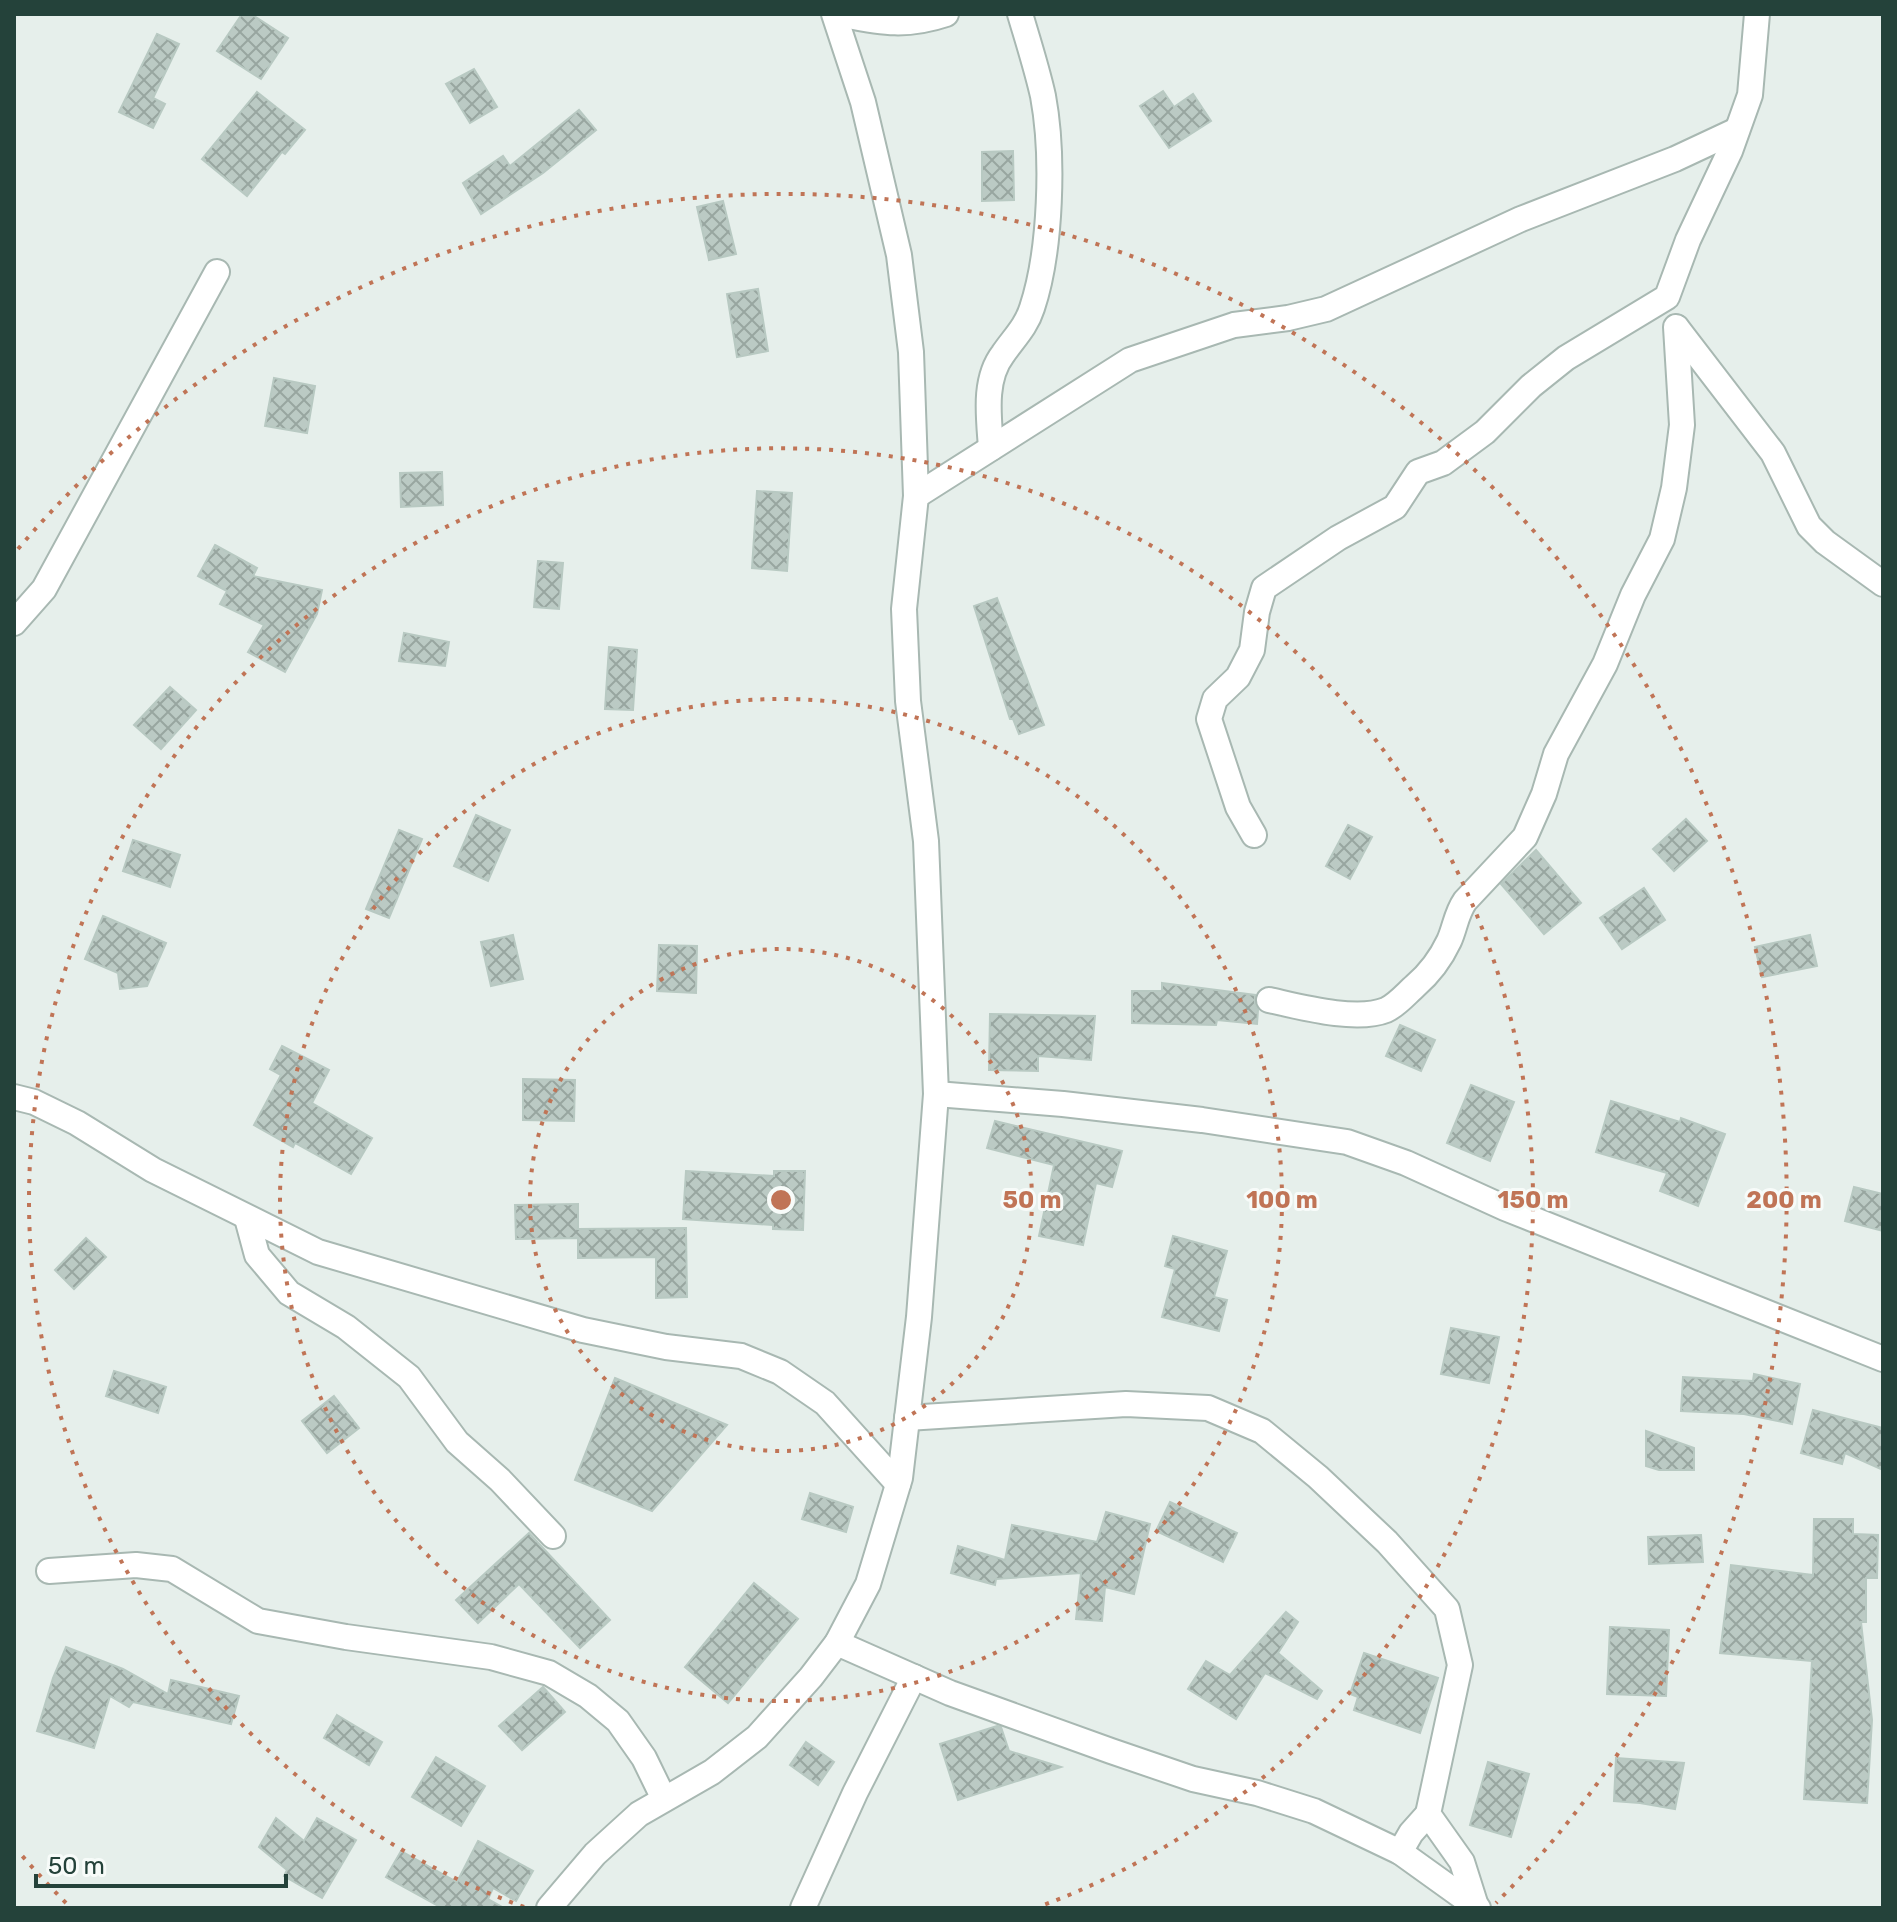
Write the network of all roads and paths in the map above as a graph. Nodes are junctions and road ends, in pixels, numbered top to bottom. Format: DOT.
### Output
graph roads {
  1 [pos="836,14"];
  2 [pos="946,14"];
  3 [pos="1020,14"];
  4 [pos="1757,14"];
  5 [pos="1737,130"];
  6 [pos="217,272"];
  7 [pos="1667,297"];
  8 [pos="1676,327"];
  9 [pos="991,448"];
  10 [pos="916,496"];
  11 [pos="1883,584"];
  12 [pos="14,623"];
  13 [pos="1254,835"];
  14 [pos="1269,1000"];
  15 [pos="936,1094"];
  16 [pos="14,1097"];
  17 [pos="247,1218"];
  18 [pos="1883,1359"];
  19 [pos="907,1418"];
  20 [pos="898,1484"];
  21 [pos="553,1536"];
  22 [pos="49,1571"];
  23 [pos="837,1643"];
  24 [pos="914,1677"];
  25 [pos="664,1799"];
  26 [pos="1428,1814"];
  27 [pos="1400,1852"];
  28 [pos="1476,1906"];
  29 [pos="549,1908"];
  30 [pos="803,1908"];
  1 -- 2 [label="street"];
  1 -- 10 [label="street"];
  3 -- 9 [label="street"];
  4 -- 5 [label="street"];
  5 -- 7 [label="street"];
  5 -- 9 [label="street"];
  6 -- 12 [label="street"];
  7 -- 8 [label="street"];
  7 -- 13 [label="street"];
  8 -- 11 [label="street"];
  8 -- 14 [label="street"];
  9 -- 10 [label="street"];
  10 -- 15 [label="street"];
  15 -- 18 [label="street"];
  15 -- 19 [label="street"];
  16 -- 17 [label="street"];
  17 -- 20 [label="street"];
  17 -- 21 [label="street"];
  19 -- 20 [label="street"];
  19 -- 26 [label="street"];
  20 -- 23 [label="street"];
  22 -- 25 [label="street"];
  23 -- 24 [label="street"];
  23 -- 25 [label="street"];
  24 -- 27 [label="street"];
  24 -- 30 [label="street"];
  25 -- 29 [label="street"];
  26 -- 27 [label="street"];
  26 -- 28 [label="street"];
  27 -- 28 [label="street"];
}
